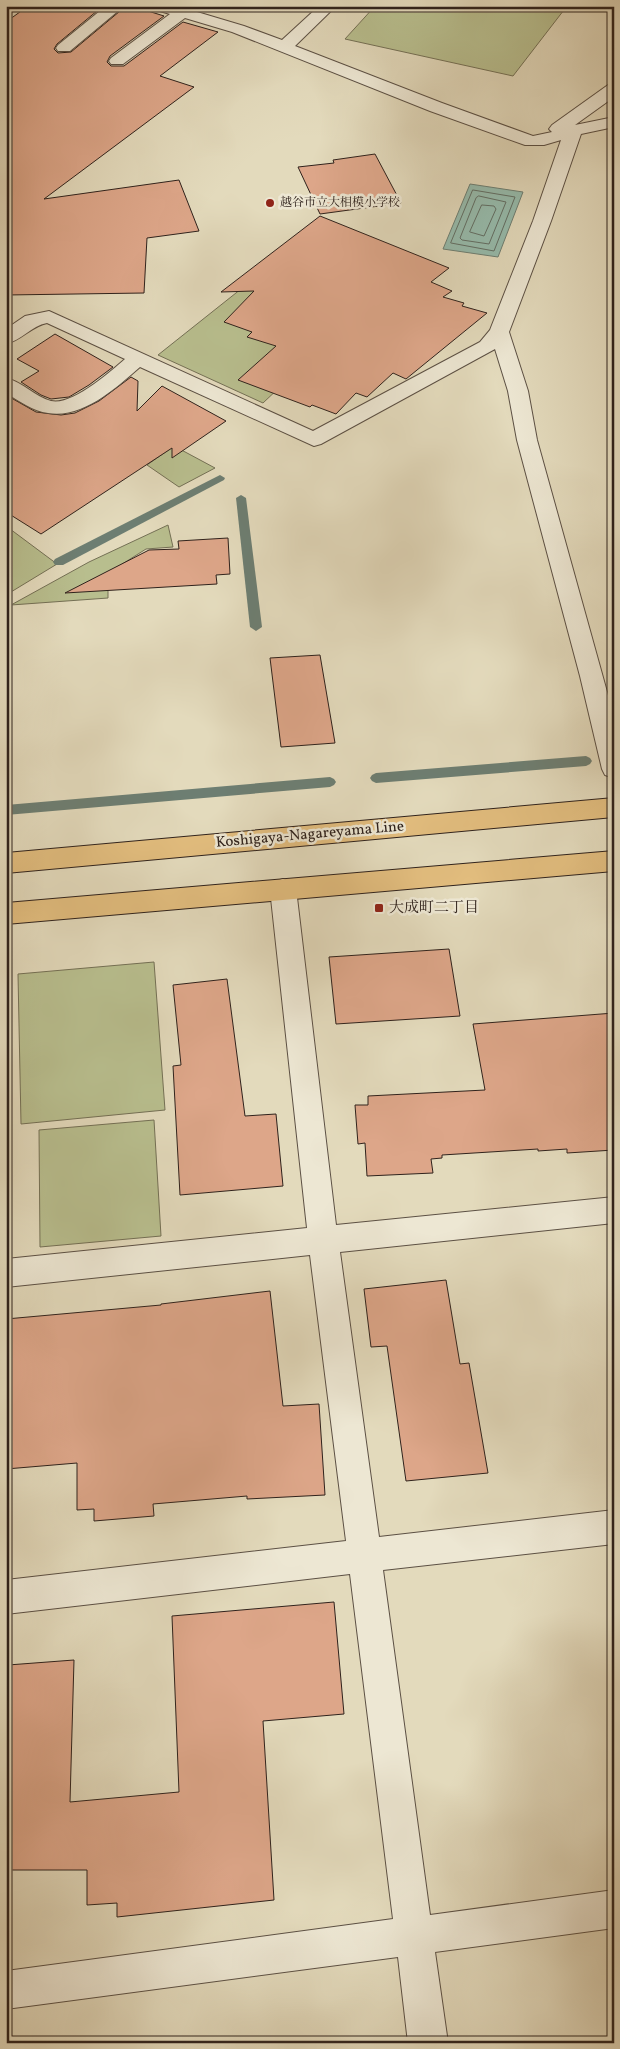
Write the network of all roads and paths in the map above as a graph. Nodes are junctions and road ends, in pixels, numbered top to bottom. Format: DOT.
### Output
graph roads {
  1 [pos="116,6"];
  2 [pos="160,6"];
  3 [pos="328,6"];
  4 [pos="182,13"];
  5 [pos="284,47"];
  6 [pos="64,48"];
  7 [pos="117,61"];
  8 [pos="614,89"];
  9 [pos="614,122"];
  10 [pos="573,131"];
  11 [pos="544,140"];
  12 [pos="499,332"];
  13 [pos="6,338"];
  14 [pos="138,358"];
  15 [pos="6,384"];
  16 [pos="614,769"];
  17 [pos="614,807"];
  18 [pos="614,861"];
  19 [pos="6,863"];
  20 [pos="283,890"];
  21 [pos="6,914"];
  22 [pos="614,1210"];
  23 [pos="323,1240"];
  24 [pos="6,1273"];
  25 [pos="614,1527"];
  26 [pos="364,1557"];
  27 [pos="6,1597"];
  28 [pos="614,1909"];
  29 [pos="415,1936"];
  30 [pos="6,1990"];
  31 [pos="428,2043"];
  1 -- 6 [label="street"];
  2 -- 4 [label="street"];
  3 -- 5 [label="street"];
  4 -- 5 [label="street"];
  4 -- 7 [label="street"];
  5 -- 11 [label="street"];
  8 -- 11 [label="street"];
  9 -- 10 [label="street"];
  10 -- 11 [label="street"];
  10 -- 12 [label="street"];
  12 -- 14 [label="street"];
  12 -- 16 [label="street"];
  13 -- 14 [label="street"];
  14 -- 15 [label="street"];
  17 -- 19 [label="main road, Koshigaya-Nagareyama Line"];
  18 -- 20 [label="main road"];
  20 -- 21 [label="main road"];
  20 -- 23 [label="street"];
  22 -- 23 [label="street"];
  23 -- 24 [label="street"];
  23 -- 26 [label="street"];
  25 -- 26 [label="street"];
  26 -- 27 [label="street"];
  26 -- 29 [label="street"];
  28 -- 29 [label="street"];
  29 -- 30 [label="street"];
  29 -- 31 [label="street"];
}
